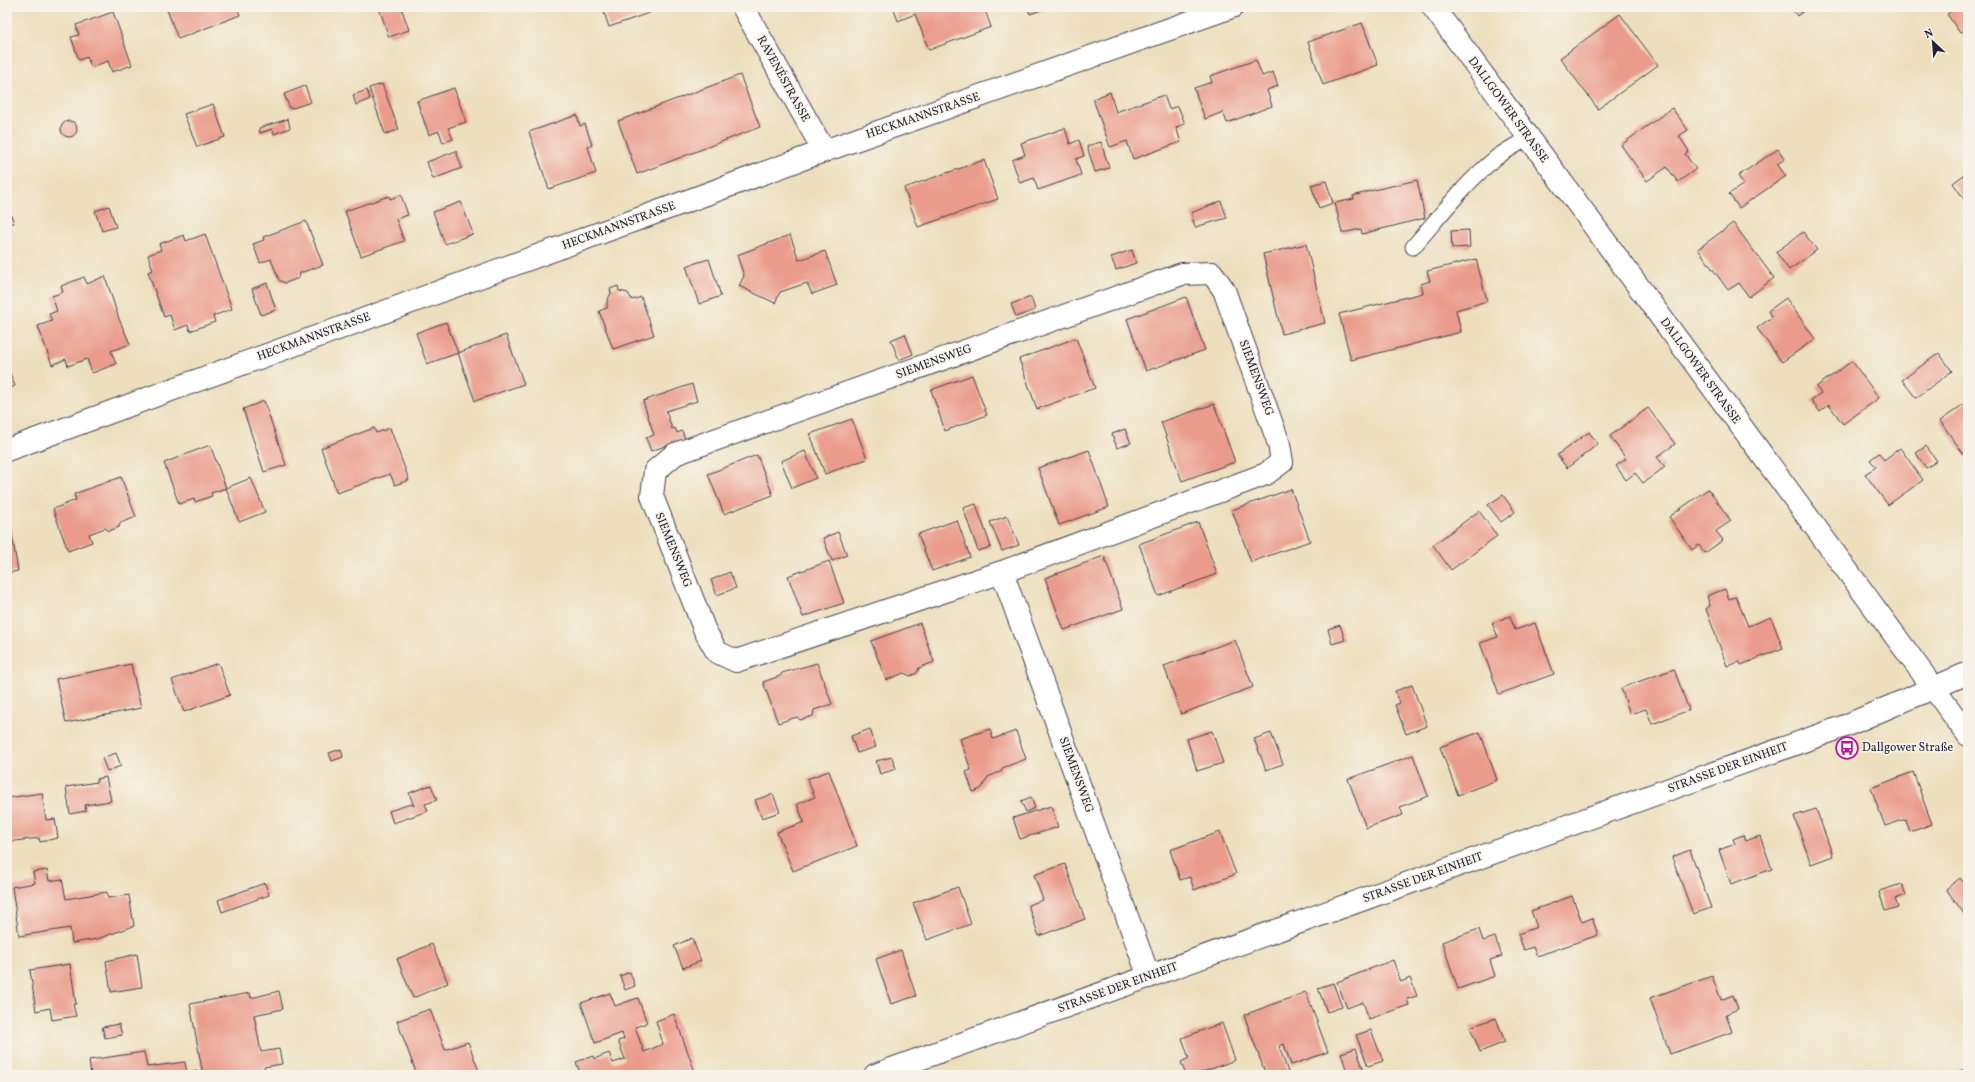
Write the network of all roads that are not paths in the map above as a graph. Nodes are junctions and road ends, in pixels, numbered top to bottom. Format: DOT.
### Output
graph roads {
  1 [pos="743,7"];
  2 [pos="1232,7"];
  3 [pos="1433,7"];
  4 [pos="1528,138"];
  5 [pos="824,151"];
  6 [pos="1413,247"];
  7 [pos="7,450"];
  8 [pos="1002,572"];
  9 [pos="1968,673"];
  10 [pos="1933,689"];
  11 [pos="1968,735"];
  12 [pos="1149,977"];
  13 [pos="875,1075"];
  1 -- 5 [label="street, RAVENÉSTRASSE"];
  2 -- 5 [label="street, HECKMANNSTRASSE"];
  3 -- 4 [label="street, DALLGOWER STRASSE"];
  4 -- 6 [label="lane"];
  4 -- 10 [label="street, DALLGOWER STRASSE"];
  5 -- 7 [label="street, HECKMANNSTRASSE"];
  8 -- 8 [label="street, SIEMENSWEG"];
  8 -- 12 [label="street, SIEMENSWEG"];
  9 -- 10 [label="street, STRASSE DER EINHEIT"];
  10 -- 11 [label="street, DALLGOWER STRASSE"];
  10 -- 12 [label="street, STRASSE DER EINHEIT"];
  12 -- 13 [label="street, STRASSE DER EINHEIT"];
}
